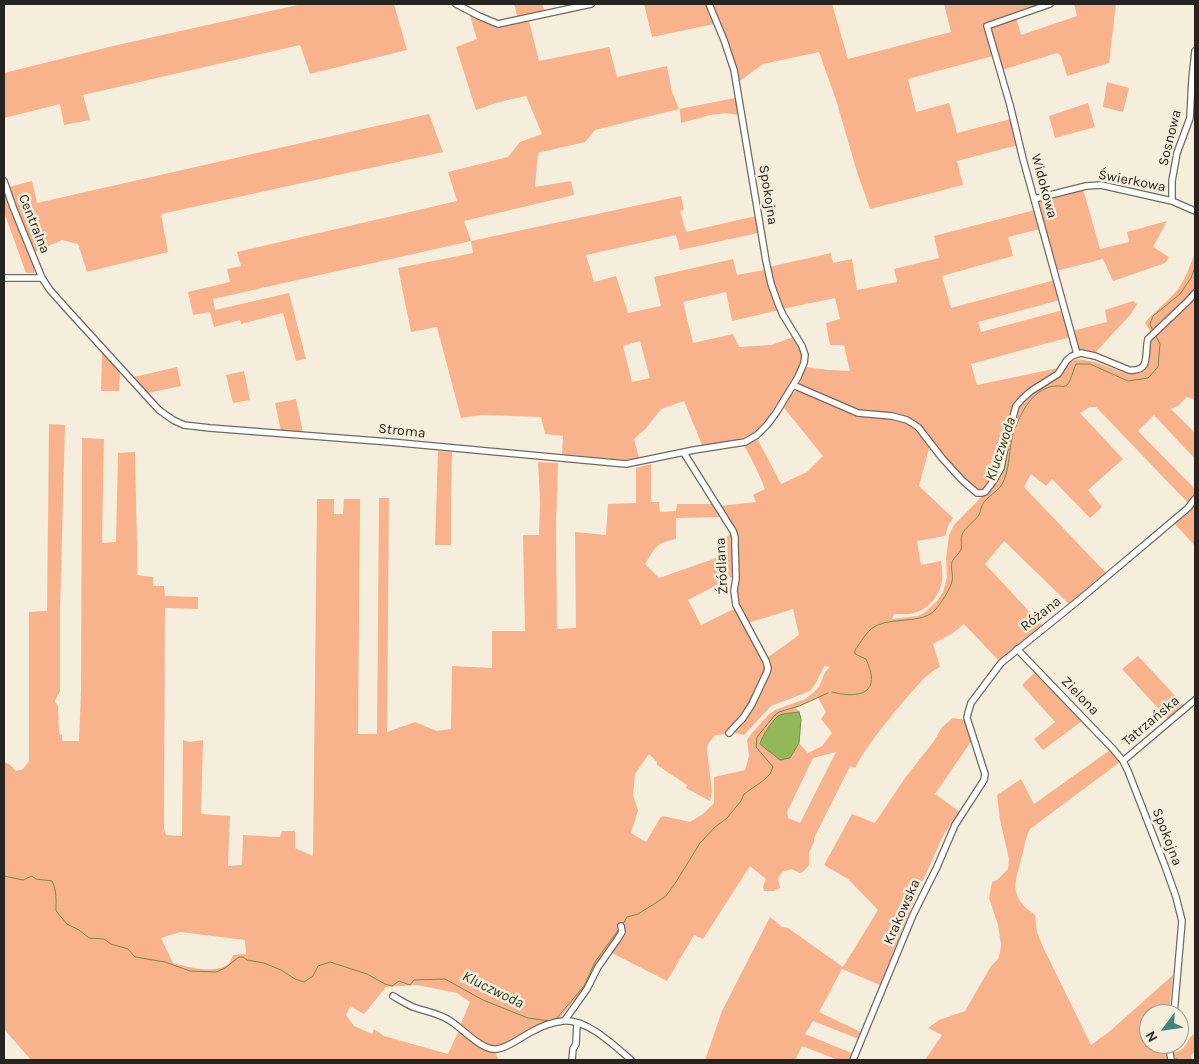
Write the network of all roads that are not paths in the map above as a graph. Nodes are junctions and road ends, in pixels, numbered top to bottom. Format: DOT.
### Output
graph roads {
  1 [pos="456,4"];
  2 [pos="591,4"];
  3 [pos="709,4"];
  4 [pos="1050,4"];
  5 [pos="1195,51"];
  6 [pos="4,181"];
  7 [pos="1034,199"];
  8 [pos="1172,201"];
  9 [pos="1195,211"];
  10 [pos="4,278"];
  11 [pos="42,278"];
  12 [pos="1195,293"];
  13 [pos="1078,354"];
  14 [pos="793,385"];
  15 [pos="684,453"];
  16 [pos="1195,499"];
  17 [pos="1018,649"];
  18 [pos="1195,700"];
  19 [pos="729,733"];
  20 [pos="1123,760"];
  21 [pos="984,780"];
  22 [pos="621,926"];
  23 [pos="394,996"];
  24 [pos="1175,1004"];
  25 [pos="565,1020"];
  26 [pos="577,1023"];
  27 [pos="572,1060"];
  28 [pos="631,1060"];
  29 [pos="853,1060"];
  1 -- 2 [label="street"];
  3 -- 14 [label="street, Spokojna"];
  4 -- 7 [label="street, Widokowa"];
  5 -- 8 [label="street, Sosnowa"];
  6 -- 11 [label="street, Centralna"];
  7 -- 8 [label="street, Świerkowa"];
  7 -- 13 [label="street, Widokowa"];
  8 -- 9 [label="street, Świerkowa"];
  10 -- 11 [label="street"];
  11 -- 15 [label="street, Stroma"];
  12 -- 13 [label="street"];
  13 -- 14 [label="street"];
  14 -- 15 [label="street, Stroma"];
  15 -- 19 [label="street, Źródlana"];
  16 -- 17 [label="street, Różana"];
  17 -- 20 [label="street, Zielona"];
  17 -- 21 [label="street, Różana"];
  18 -- 20 [label="street, Tatrzańska"];
  20 -- 24 [label="street, Spokojna"];
  21 -- 29 [label="street, Krakowska"];
  22 -- 25 [label="street"];
  23 -- 25 [label="street"];
  25 -- 26 [label="street"];
  26 -- 27 [label="street"];
  26 -- 28 [label="street"];
}
